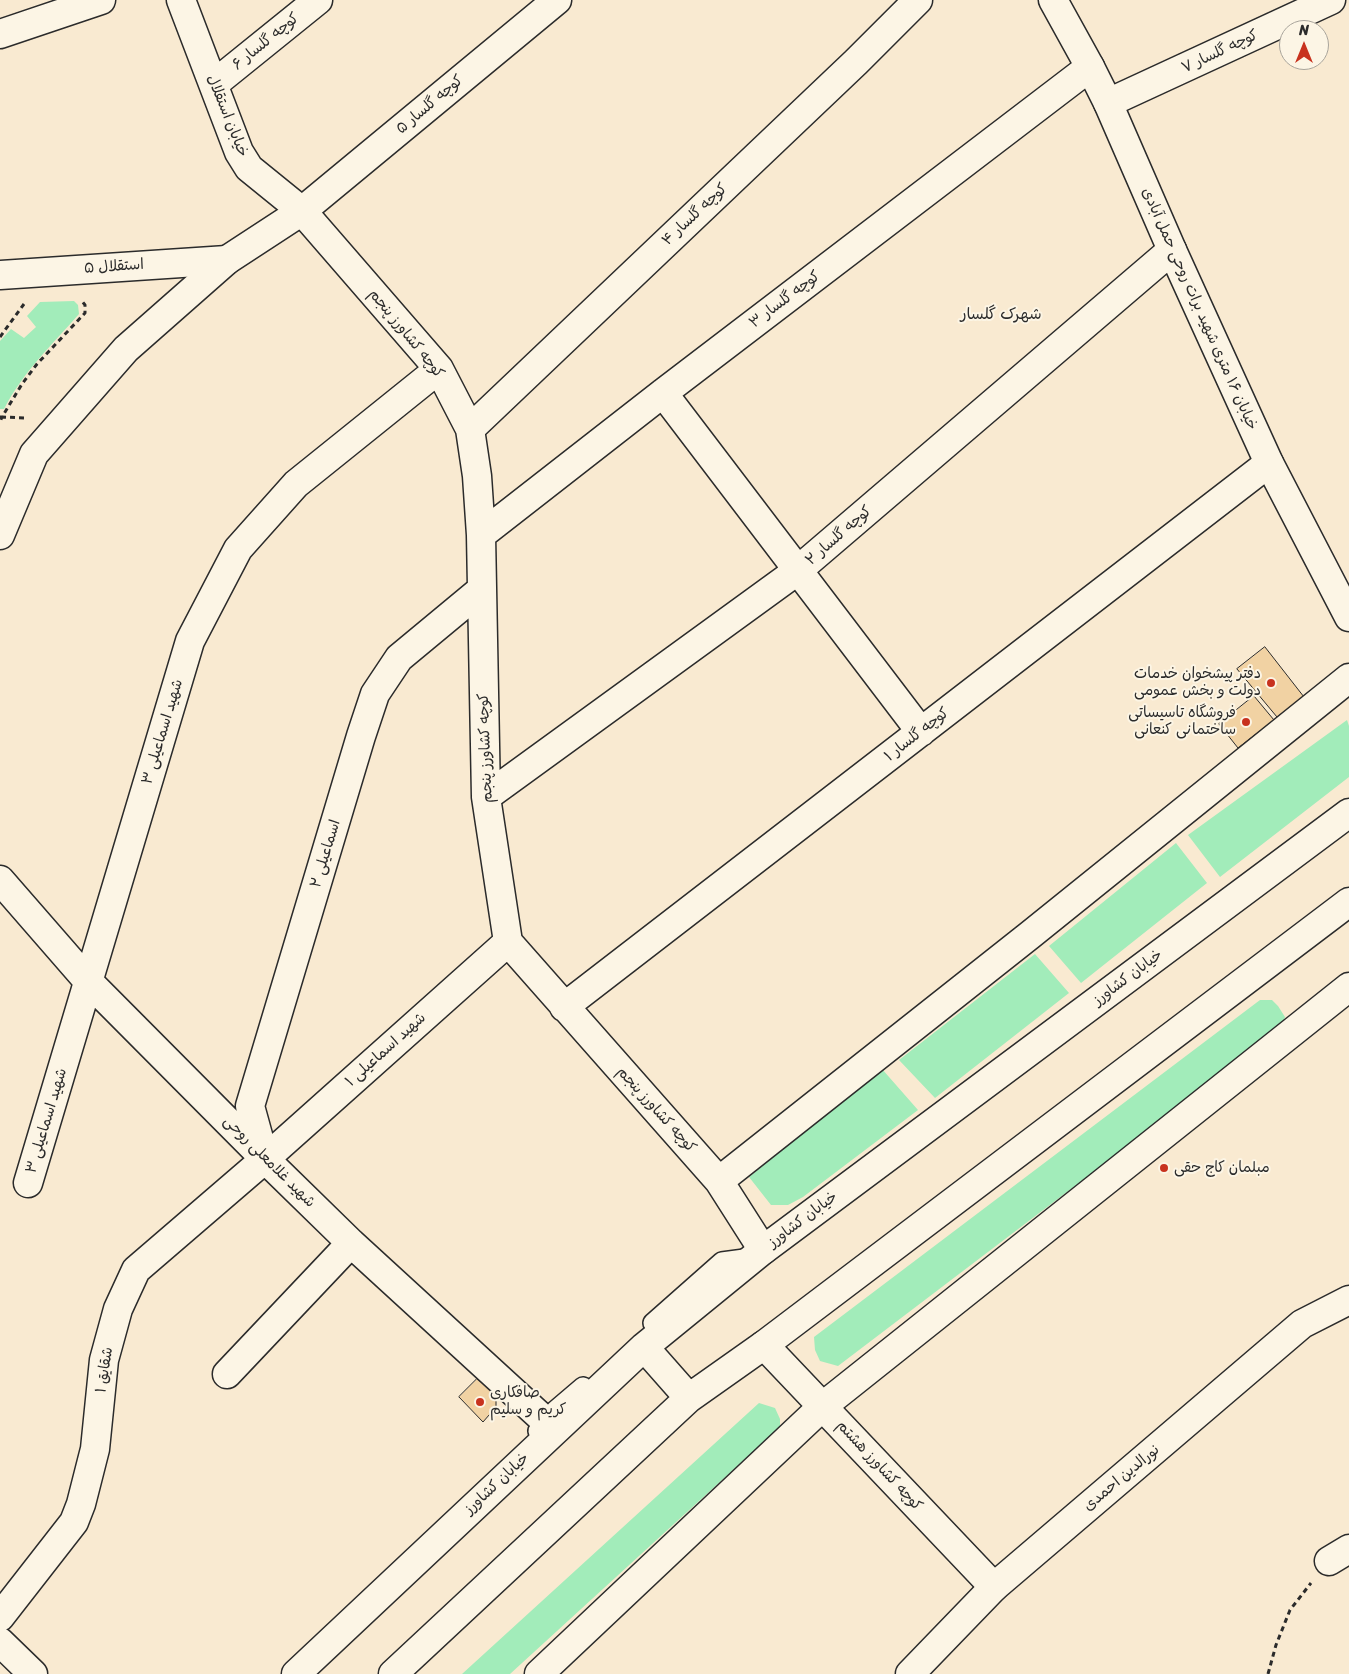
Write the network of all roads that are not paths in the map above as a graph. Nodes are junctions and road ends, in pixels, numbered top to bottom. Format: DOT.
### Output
graph roads {
  1 [pos="101,0"];
  2 [pos="181,0"];
  3 [pos="318,0"];
  4 [pos="557,0"];
  5 [pos="918,0"];
  6 [pos="1053,0"];
  7 [pos="1332,0"];
  8 [pos="0,34"];
  9 [pos="1090,67"];
  10 [pos="214,84"];
  11 [pos="1108,103"];
  12 [pos="302,211"];
  13 [pos="1172,250"];
  14 [pos="227,260"];
  15 [pos="0,275"];
  16 [pos="439,369"];
  17 [pos="663,392"];
  18 [pos="470,429"];
  19 [pos="1269,463"];
  20 [pos="0,535"];
  21 [pos="482,535"];
  22 [pos="797,572"];
  23 [pos="482,590"];
  24 [pos="1349,616"];
  25 [pos="1349,678"];
  26 [pos="921,732"];
  27 [pos="486,797"];
  28 [pos="1349,813"];
  29 [pos="0,880"];
  30 [pos="1349,902"];
  31 [pos="508,942"];
  32 [pos="88,981"];
  33 [pos="1349,987"];
  34 [pos="564,1007"];
  35 [pos="265,1158"];
  36 [pos="718,1181"];
  37 [pos="28,1183"];
  38 [pos="351,1243"];
  39 [pos="758,1254"];
  40 [pos="1349,1300"];
  41 [pos="764,1345"];
  42 [pos="644,1347"];
  43 [pos="227,1374"];
  44 [pos="689,1398"];
  45 [pos="823,1406"];
  46 [pos="550,1426"];
  47 [pos="994,1587"];
  48 [pos="0,1616"];
  49 [pos="0,1642"];
  50 [pos="33,1674"];
  51 [pos="296,1674"];
  52 [pos="393,1674"];
  53 [pos="539,1674"];
  54 [pos="910,1674"];
  1 -- 8 [label="street"];
  2 -- 10 [label="street, خیابان استقلال"];
  3 -- 10 [label="street, کوچه گلسار ۶"];
  4 -- 12 [label="street, کوچه گلسار ۵"];
  5 -- 18 [label="street, کوچه گلسار ۴"];
  6 -- 9 [label="street, خیابان ۱۶ متری شهید برات روحی حمل آبادی"];
  7 -- 11 [label="street, کوچه گلسار ۷"];
  9 -- 11 [label="street, خیابان ۱۶ متری شهید برات روحی حمل آبادی"];
  9 -- 17 [label="street, کوچه گلسار ۳"];
  10 -- 12 [label="street, خیابان استقلال"];
  11 -- 13 [label="street, خیابان ۱۶ متری شهید برات روحی حمل آبادی"];
  12 -- 14 [label="street, کوچه گلسار ۵"];
  12 -- 16 [label="street, کوچه کشاورز پنجم"];
  13 -- 19 [label="street, خیابان ۱۶ متری شهید برات روحی حمل آبادی"];
  13 -- 22 [label="street, کوچه گلسار ۲"];
  14 -- 15 [label="street, استقلال ۵"];
  14 -- 20 [label="street, کوچه گلسار ۵"];
  16 -- 18 [label="street, کوچه کشاورز پنجم"];
  16 -- 32 [label="street, شهید اسماعیلی ۳"];
  17 -- 21 [label="street, کوچه گلسار ۳"];
  17 -- 22 [label="street"];
  18 -- 21 [label="street, کوچه کشاورز پنجم"];
  19 -- 24 [label="street, خیابان ۱۶ متری شهید برات روحی حمل آبادی"];
  19 -- 26 [label="street, کوچه گلسار ۱"];
  21 -- 23 [label="street, کوچه کشاورز پنجم"];
  22 -- 26 [label="street"];
  22 -- 27 [label="street, کوچه گلسار ۲"];
  23 -- 27 [label="street, کوچه کشاورز پنجم"];
  23 -- 35 [label="street, اسماعیلی ۲"];
  25 -- 36 [label="street"];
  26 -- 34 [label="street, کوچه گلسار ۱"];
  27 -- 31 [label="street, کوچه کشاورز پنجم"];
  28 -- 39 [label="street, خیابان کشاورز"];
  29 -- 32 [label="street, شهید غلامعلی روحی"];
  30 -- 41 [label="street"];
  31 -- 34 [label="street, کوچه کشاورز پنجم"];
  31 -- 35 [label="street, شهید اسماعیلی ۱"];
  32 -- 35 [label="street, شهید غلامعلی روحی"];
  32 -- 37 [label="street, شهید اسماعیلی ۳"];
  33 -- 45 [label="street"];
  34 -- 36 [label="street, کوچه کشاورز پنجم"];
  35 -- 38 [label="street, شهید غلامعلی روحی"];
  35 -- 48 [label="street, شقایق ۱"];
  36 -- 39 [label="street, کوچه کشاورز پنجم"];
  38 -- 43 [label="street"];
  38 -- 46 [label="street, شهید غلامعلی روحی"];
  39 -- 42 [label="street, خیابان کشاورز"];
  39 -- 46 [label="lane"];
  40 -- 47 [label="street, نورالدین احمدی"];
  41 -- 44 [label="street"];
  41 -- 45 [label="street, کوچه کشاورز هشتم"];
  42 -- 44 [label="street"];
  42 -- 46 [label="street, خیابان کشاورز"];
  44 -- 52 [label="street"];
  45 -- 47 [label="street, کوچه کشاورز هشتم"];
  45 -- 53 [label="street"];
  46 -- 51 [label="street, خیابان کشاورز"];
  47 -- 54 [label="street, نورالدین احمدی"];
  49 -- 50 [label="street"];
}
